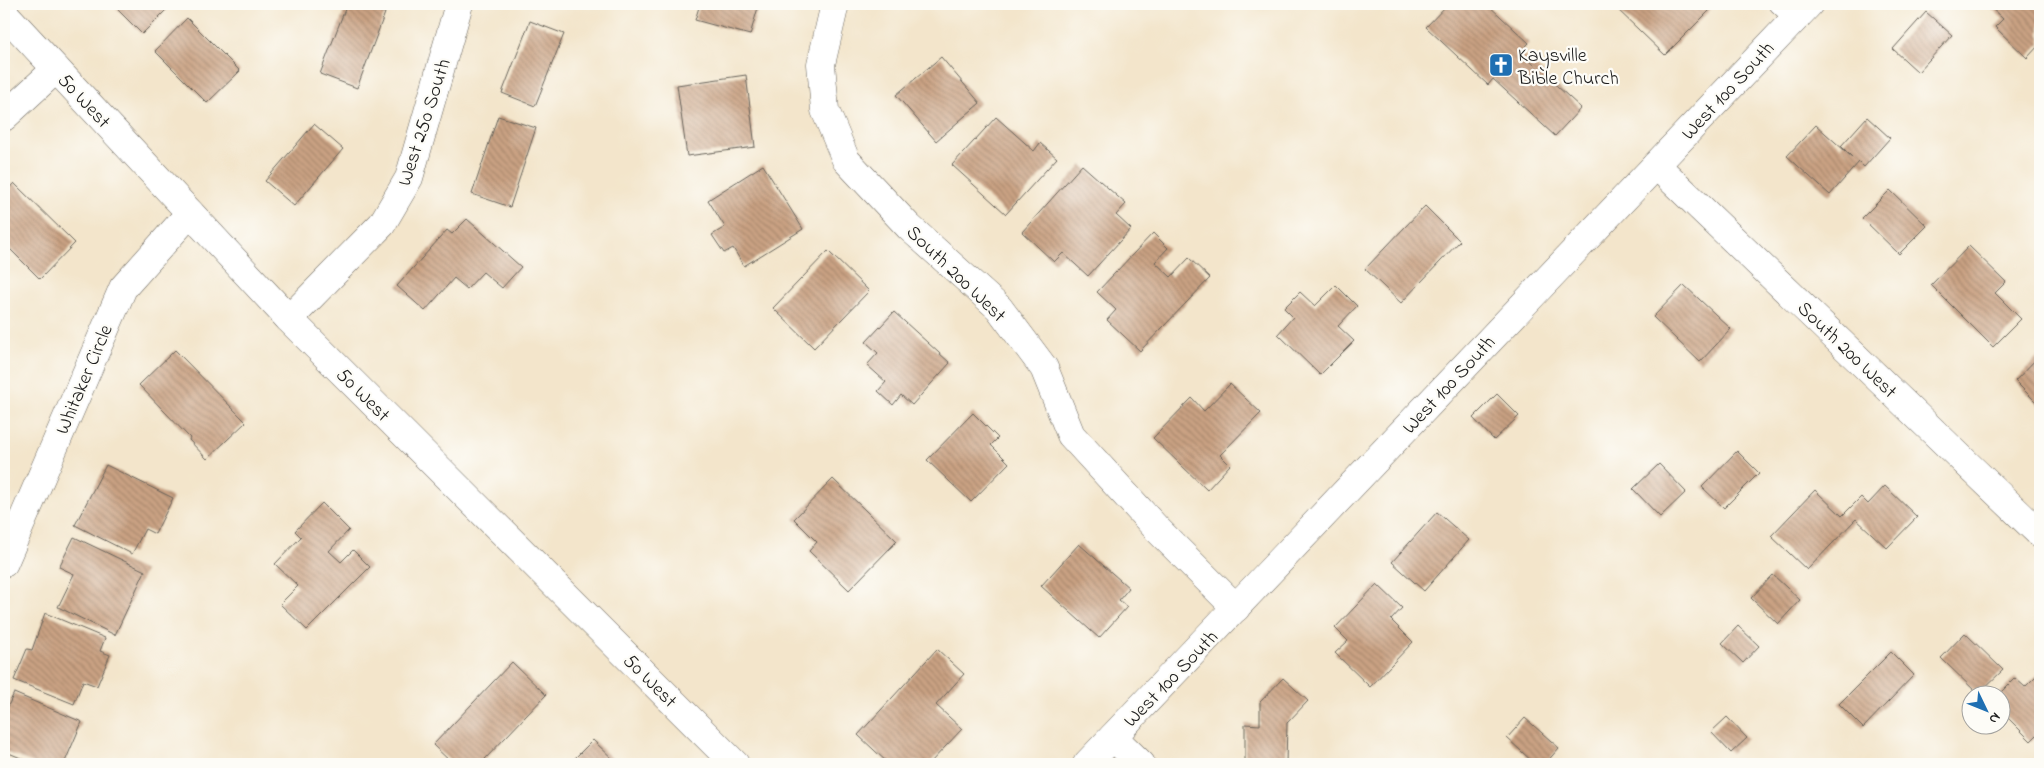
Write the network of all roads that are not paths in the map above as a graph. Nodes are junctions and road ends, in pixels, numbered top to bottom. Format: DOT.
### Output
graph roads {
  1 [pos="459,4"];
  2 [pos="835,4"];
  3 [pos="1794,9"];
  4 [pos="4,13"];
  5 [pos="56,69"];
  6 [pos="4,117"];
  7 [pos="1656,165"];
  8 [pos="190,213"];
  9 [pos="289,319"];
  10 [pos="2040,534"];
  11 [pos="4,563"];
  12 [pos="1236,608"];
  13 [pos="1113,737"];
  14 [pos="735,764"];
  15 [pos="1087,764"];
  16 [pos="1141,764"];
  1 -- 9 [label="street, West 250 South"];
  2 -- 12 [label="street, South 200 West"];
  3 -- 7 [label="street, West 100 South"];
  4 -- 5 [label="street, 50 West"];
  5 -- 6 [label="street"];
  5 -- 8 [label="street, 50 West"];
  7 -- 10 [label="street, South 200 West"];
  7 -- 12 [label="street, West 100 South"];
  8 -- 9 [label="street, 50 West"];
  8 -- 11 [label="street, Whitaker Circle"];
  9 -- 14 [label="street, 50 West"];
  12 -- 13 [label="street, West 100 South"];
  13 -- 15 [label="street, West 100 South"];
  13 -- 16 [label="street"];
}
